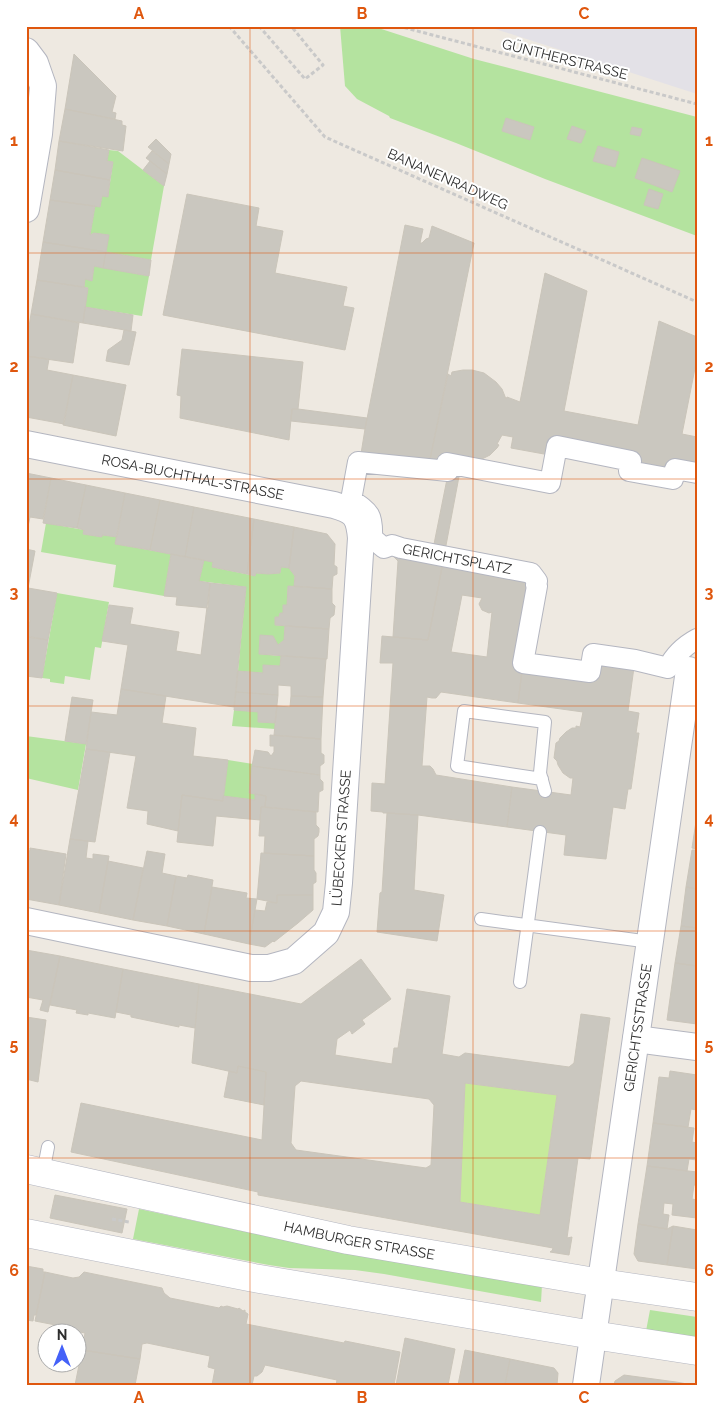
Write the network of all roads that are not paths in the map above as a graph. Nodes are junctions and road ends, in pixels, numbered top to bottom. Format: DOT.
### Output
graph roads {
  1 [pos="26,51"];
  2 [pos="26,209"];
  3 [pos="26,444"];
  4 [pos="697,474"];
  5 [pos="356,516"];
  6 [pos="697,639"];
  7 [pos="689,670"];
  8 [pos="544,785"];
  9 [pos="540,832"];
  10 [pos="481,919"];
  11 [pos="26,920"];
  12 [pos="528,925"];
  13 [pos="650,942"];
  14 [pos="520,982"];
  15 [pos="636,1039"];
  16 [pos="697,1048"];
  17 [pos="39,1163"];
  18 [pos="26,1233"];
  19 [pos="601,1283"];
  20 [pos="697,1298"];
  21 [pos="593,1335"];
  22 [pos="697,1351"];
  23 [pos="586,1385"];
  1 -- 2 [label="street"];
  3 -- 5 [label="street, ROSA-BUCHTHAL-STRASSE"];
  4 -- 6 [label="street, GERICHTSPLATZ"];
  5 -- 11 [label="street, LÜBECKER STRASSE"];
  7 -- 13 [label="street, GERICHTSSTRASSE"];
  8 -- 8 [label="lane"];
  9 -- 12 [label="lane"];
  10 -- 12 [label="lane"];
  12 -- 13 [label="lane"];
  12 -- 14 [label="lane"];
  13 -- 15 [label="street, GERICHTSSTRASSE"];
  15 -- 16 [label="street"];
  15 -- 19 [label="street, GERICHTSSTRASSE"];
  17 -- 19 [label="main road, HAMBURGER STRASSE"];
  18 -- 21 [label="main road"];
  19 -- 20 [label="main road, HAMBURGER STRASSE"];
  19 -- 21 [label="street, GERICHTSSTRASSE"];
  21 -- 22 [label="main road"];
  21 -- 23 [label="street, GERICHTSSTRASSE"];
}
